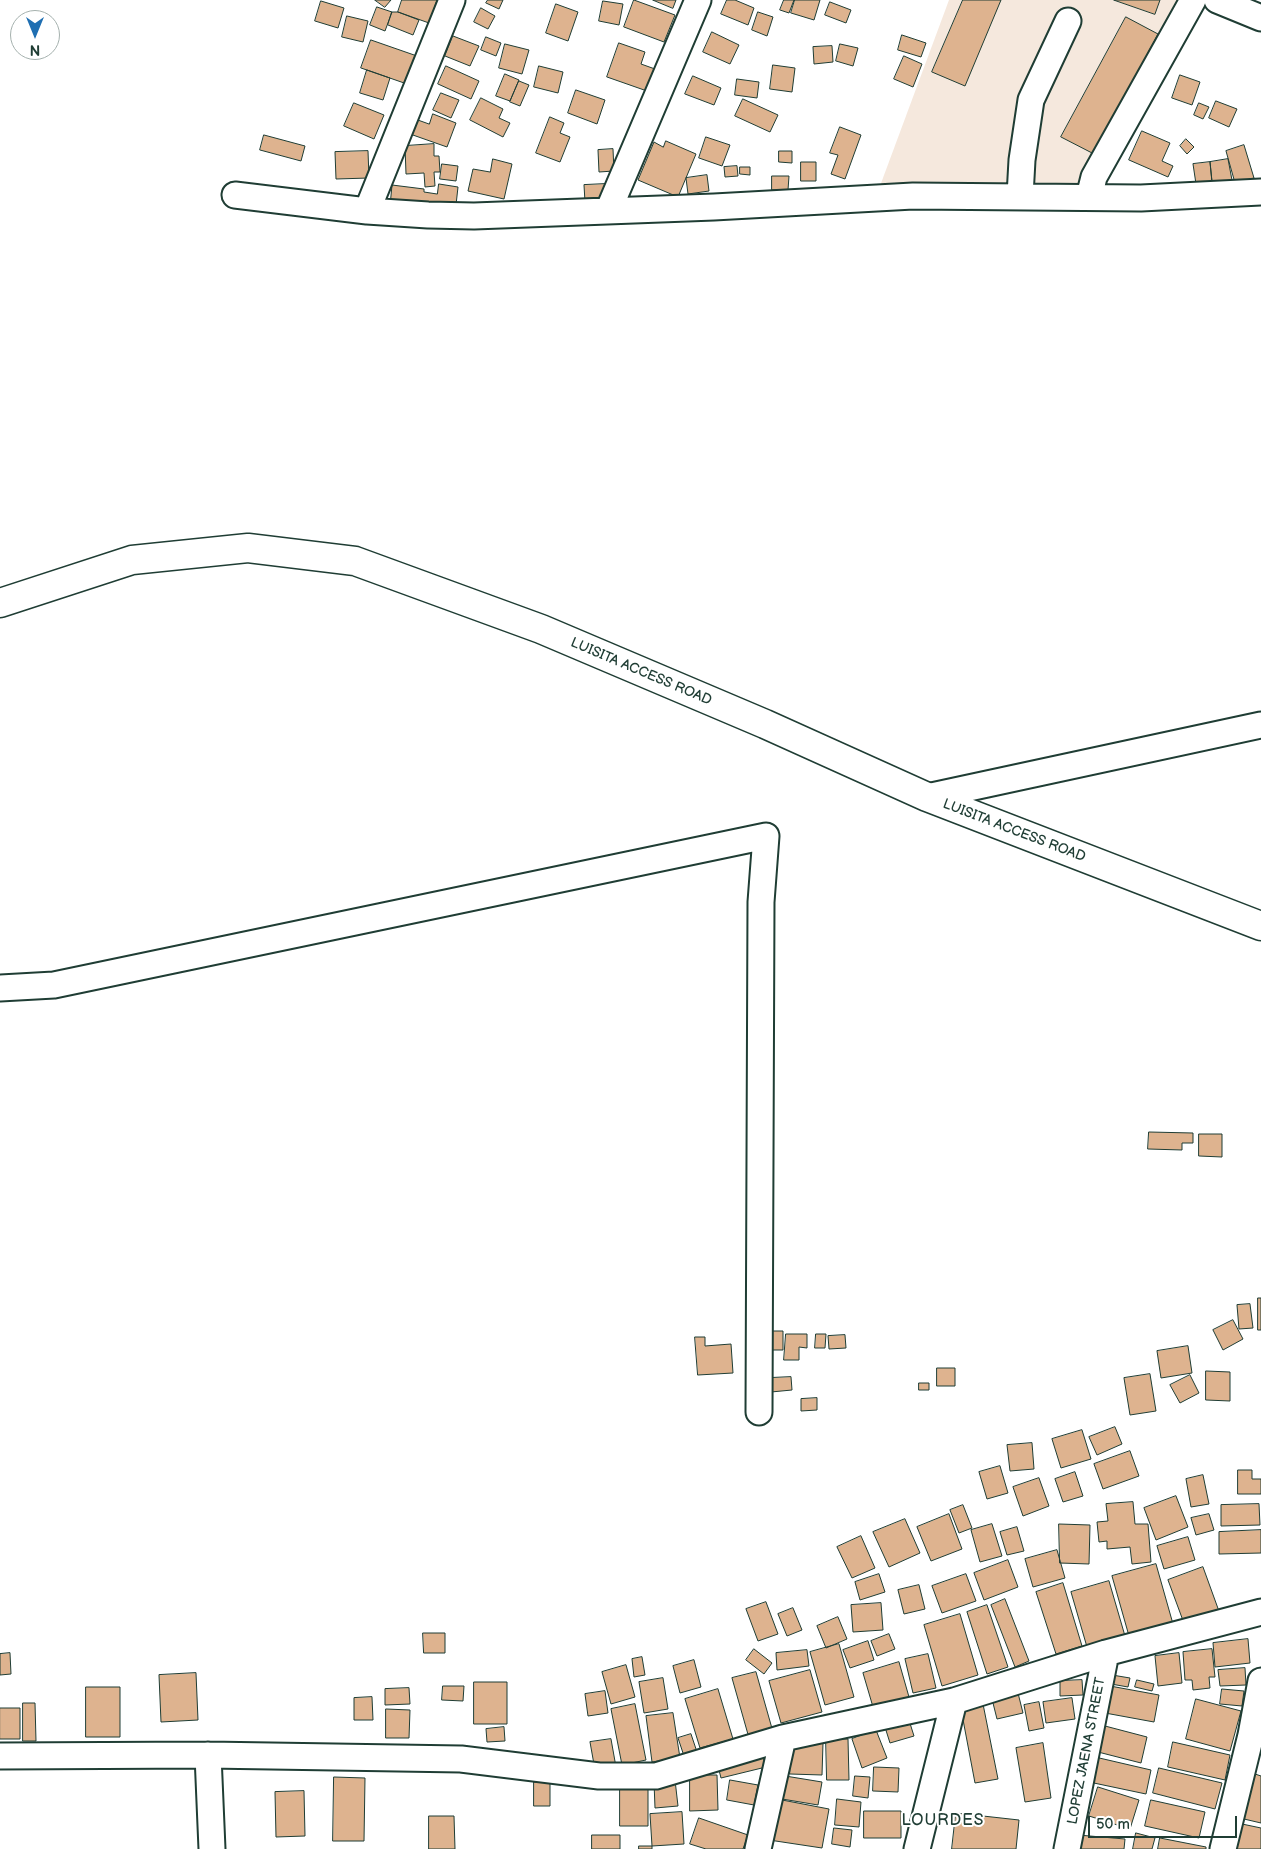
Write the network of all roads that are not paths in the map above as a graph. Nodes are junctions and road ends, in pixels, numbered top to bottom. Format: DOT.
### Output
graph roads {
  1 [pos="452,0"];
  2 [pos="698,0"];
  3 [pos="1193,0"];
  4 [pos="1217,0"];
  5 [pos="1261,18"];
  6 [pos="1068,21"];
  7 [pos="1261,192"];
  8 [pos="234,195"];
  9 [pos="1020,196"];
  10 [pos="1089,197"];
  11 [pos="609,210"];
  12 [pos="367,211"];
  13 [pos="0,603"];
  14 [pos="1261,725"];
  15 [pos="927,797"];
  16 [pos="1261,926"];
  17 [pos="0,988"];
  18 [pos="759,1412"];
  19 [pos="1261,1612"];
  20 [pos="1106,1653"];
  21 [pos="1261,1681"];
  22 [pos="954,1701"];
  23 [pos="1256,1734"];
  24 [pos="783,1738"];
  25 [pos="208,1755"];
  26 [pos="0,1756"];
  27 [pos="212,1849"];
  28 [pos="758,1849"];
  29 [pos="917,1849"];
  30 [pos="1067,1849"];
  31 [pos="1223,1849"];
  1 -- 12 [label="street"];
  2 -- 11 [label="street"];
  3 -- 10 [label="street"];
  4 -- 5 [label="street"];
  6 -- 9 [label="street"];
  7 -- 10 [label="street"];
  8 -- 12 [label="street"];
  9 -- 10 [label="street"];
  9 -- 11 [label="street"];
  11 -- 12 [label="street"];
  13 -- 15 [label="main road, LUISITA ACCESS ROAD"];
  14 -- 15 [label="street"];
  15 -- 16 [label="main road, LUISITA ACCESS ROAD"];
  17 -- 18 [label="street"];
  19 -- 20 [label="street"];
  20 -- 22 [label="street"];
  20 -- 30 [label="street, LOPEZ JAENA STREET"];
  21 -- 23 [label="street"];
  22 -- 24 [label="street"];
  22 -- 29 [label="street"];
  23 -- 31 [label="street"];
  24 -- 25 [label="street"];
  24 -- 28 [label="street"];
  25 -- 26 [label="street"];
  25 -- 27 [label="street"];
}
